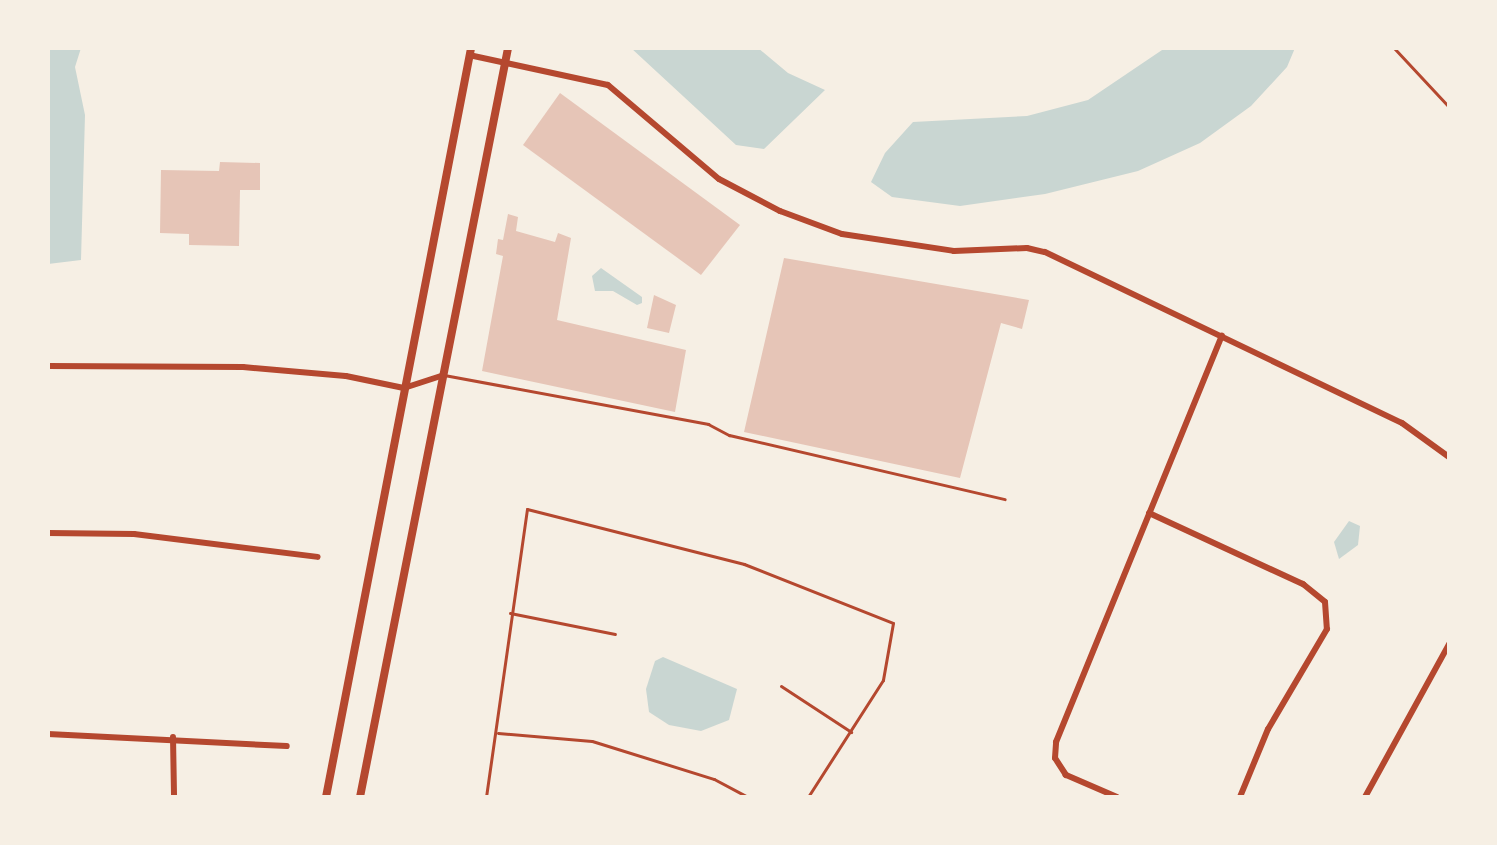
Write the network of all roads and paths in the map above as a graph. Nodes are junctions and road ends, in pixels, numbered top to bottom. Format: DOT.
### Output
graph roads {
  1 [pos="508,48"];
  2 [pos="1394,48"];
  3 [pos="470,51"];
  4 [pos="506,62"];
  5 [pos="1449,107"];
  6 [pos="1222,336"];
  7 [pos="48,366"];
  8 [pos="444,375"];
  9 [pos="404,388"];
  10 [pos="1449,457"];
  11 [pos="1005,499"];
  12 [pos="1149,513"];
  13 [pos="48,533"];
  14 [pos="318,557"];
  15 [pos="510,613"];
  16 [pos="615,634"];
  17 [pos="1449,644"];
  18 [pos="781,686"];
  19 [pos="851,732"];
  20 [pos="498,733"];
  21 [pos="48,734"];
  22 [pos="173,737"];
  23 [pos="287,746"];
  24 [pos="174,797"];
  25 [pos="326,797"];
  26 [pos="360,797"];
  27 [pos="486,797"];
  28 [pos="748,797"];
  29 [pos="808,797"];
  30 [pos="1117,797"];
  31 [pos="1240,797"];
  32 [pos="1365,797"];
  1 -- 4 [label="street"];
  2 -- 5 [label="lane"];
  3 -- 4 [label="street"];
  3 -- 9 [label="street"];
  4 -- 6 [label="street"];
  4 -- 8 [label="street"];
  6 -- 10 [label="street"];
  6 -- 12 [label="street"];
  7 -- 9 [label="street"];
  8 -- 9 [label="street"];
  8 -- 11 [label="lane"];
  8 -- 26 [label="street"];
  9 -- 25 [label="street"];
  12 -- 30 [label="street"];
  12 -- 31 [label="street"];
  13 -- 14 [label="street"];
  15 -- 16 [label="lane"];
  15 -- 19 [label="lane"];
  15 -- 20 [label="lane"];
  17 -- 32 [label="street"];
  18 -- 19 [label="lane"];
  19 -- 29 [label="lane"];
  20 -- 27 [label="lane"];
  20 -- 28 [label="lane"];
  21 -- 22 [label="street"];
  22 -- 23 [label="street"];
  22 -- 24 [label="street"];
}
